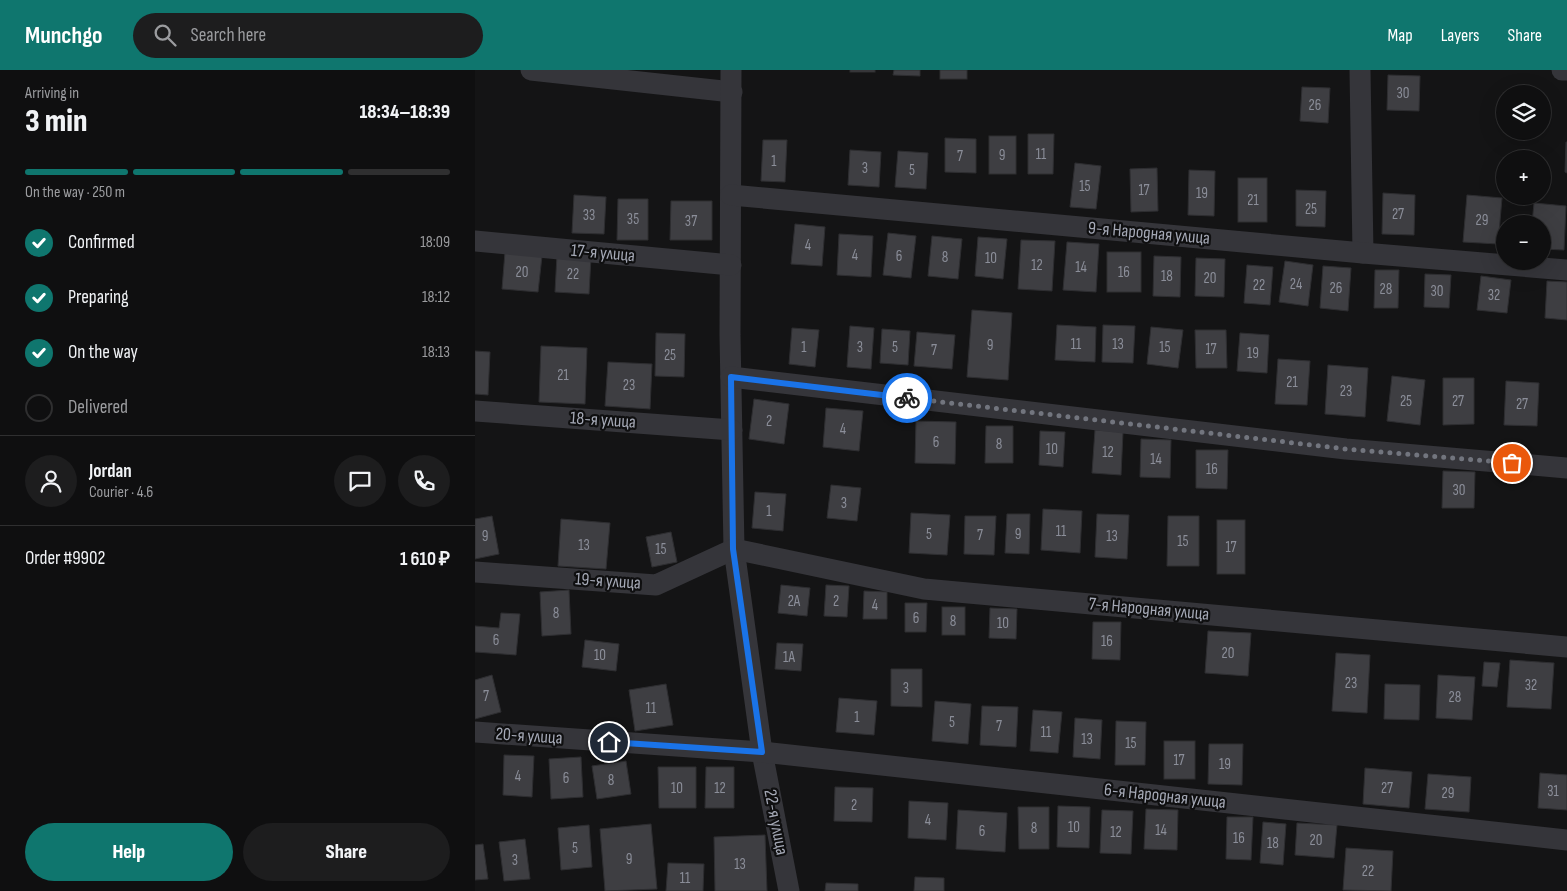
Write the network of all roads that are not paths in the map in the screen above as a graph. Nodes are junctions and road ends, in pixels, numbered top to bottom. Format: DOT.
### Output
graph roads {
  1 [pos="531,70"];
  2 [pos="731,70"];
  3 [pos="1360,70"];
  4 [pos="1561,70"];
  5 [pos="1567,70"];
  6 [pos="732,92"];
  7 [pos="731,195"];
  8 [pos="475,241"];
  9 [pos="1363,253"];
  10 [pos="731,265"];
  11 [pos="1567,270"];
  12 [pos="731,377"];
  13 [pos="475,411"];
  14 [pos="732,430"];
  15 [pos="1567,468"];
  16 [pos="733,549"];
  17 [pos="475,572"];
  18 [pos="1567,647"];
  19 [pos="475,732"];
  20 [pos="762,752"];
  21 [pos="1567,840"];
  22 [pos="789,891"];
  1 -- 6 [label="street"];
  2 -- 6 [label="street, 22-я улица"];
  3 -- 9 [label="street"];
  4 -- 5 [label="street"];
  6 -- 7 [label="street, 22-я улица"];
  7 -- 9 [label="street, 9-я Народная улица"];
  7 -- 10 [label="street, 22-я улица"];
  8 -- 10 [label="street, 17-я улица"];
  9 -- 11 [label="street, 9-я Народная улица"];
  10 -- 12 [label="street, 22-я улица"];
  12 -- 14 [label="street, 22-я улица"];
  12 -- 15 [label="street"];
  13 -- 14 [label="street, 18-я улица"];
  14 -- 16 [label="street, 22-я улица"];
  16 -- 17 [label="street, 19-я улица"];
  16 -- 18 [label="street, 7-я Народная улица"];
  16 -- 20 [label="street, 22-я улица"];
  19 -- 20 [label="street, 20-я улица"];
  20 -- 21 [label="street, 6-я Народная улица"];
  20 -- 22 [label="street, 22-я улица"];
}
